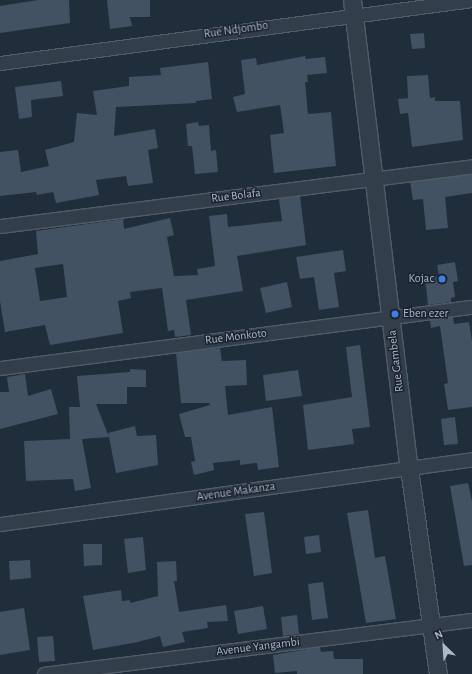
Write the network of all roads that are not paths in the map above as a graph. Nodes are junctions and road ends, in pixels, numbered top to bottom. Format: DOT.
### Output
graph roads {
  1 [pos="472,0"];
  2 [pos="353,7"];
  3 [pos="0,63"];
  4 [pos="472,166"];
  5 [pos="375,178"];
  6 [pos="0,226"];
  7 [pos="472,307"];
  8 [pos="391,317"];
  9 [pos="0,368"];
  10 [pos="472,459"];
  11 [pos="409,468"];
  12 [pos="0,524"];
  13 [pos="472,620"];
  14 [pos="431,625"];
  15 [pos="44,674"];
  16 [pos="438,674"];
  1 -- 2 [label="street, Rue Ndjombo"];
  2 -- 3 [label="street, Rue Ndjombo"];
  2 -- 5 [label="street, Rue Gambela"];
  4 -- 5 [label="street, Rue Bolafa"];
  5 -- 6 [label="street, Rue Bolafa"];
  5 -- 8 [label="street, Rue Gambela"];
  7 -- 8 [label="street, Rue Monkoto"];
  8 -- 9 [label="street, Rue Monkoto"];
  8 -- 11 [label="street, Rue Gambela"];
  10 -- 11 [label="street, Avenue Makanza"];
  11 -- 12 [label="street, Avenue Makanza"];
  11 -- 14 [label="street, Rue Gambela"];
  13 -- 14 [label="street, Avenue Yangambi"];
  14 -- 15 [label="street, Avenue Yangambi"];
  14 -- 16 [label="street, Rue Gambela"];
}
